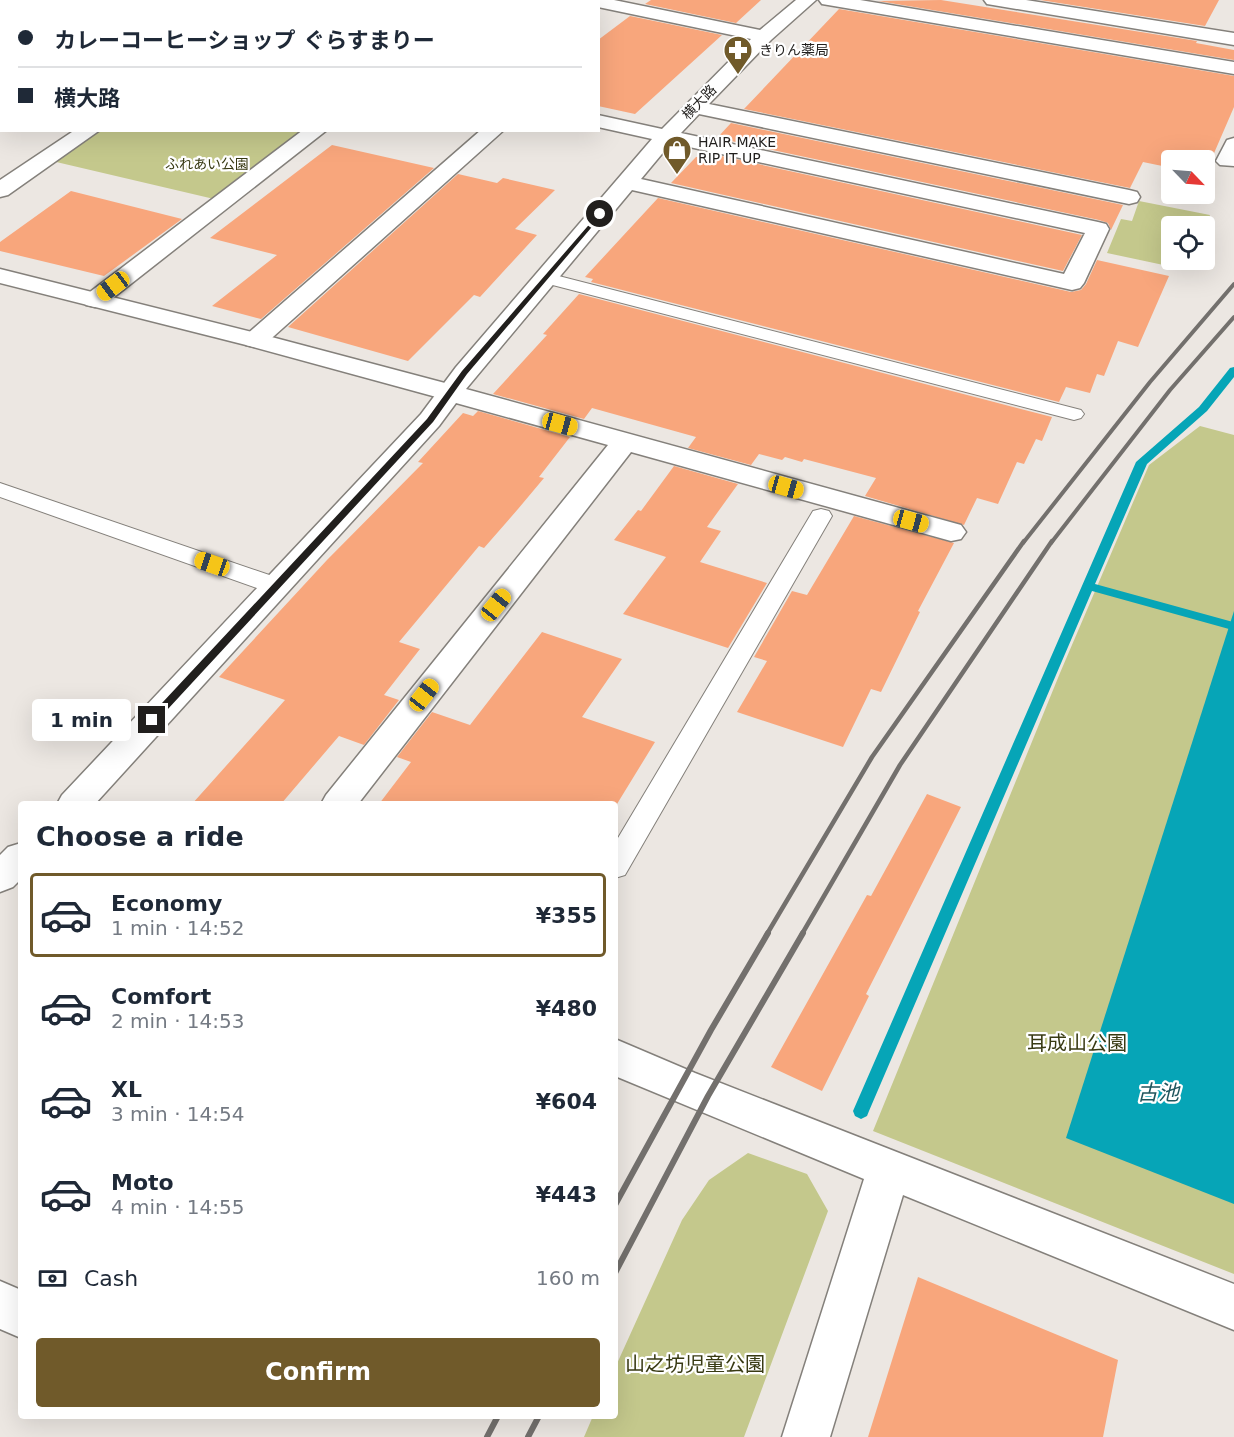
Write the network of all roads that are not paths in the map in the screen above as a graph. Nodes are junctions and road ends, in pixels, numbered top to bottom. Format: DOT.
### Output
graph roads {
  1 [pos="804,0"];
  2 [pos="828,0"];
  3 [pos="993,0"];
  4 [pos="1130,0"];
  5 [pos="600,2"];
  6 [pos="1119,20"];
  7 [pos="764,36"];
  8 [pos="1234,39"];
  9 [pos="1234,68"];
  10 [pos="694,107"];
  11 [pos="600,121"];
  12 [pos="87,132"];
  13 [pos="314,132"];
  14 [pos="492,132"];
  15 [pos="666,136"];
  16 [pos="626,182"];
  17 [pos="0,190"];
  18 [pos="1129,197"];
  19 [pos="0,276"];
  20 [pos="547,278"];
  21 [pos="94,300"];
  22 [pos="255,340"];
  23 [pos="451,393"];
  24 [pos="1074,414"];
  25 [pos="625,442"];
  26 [pos="0,490"];
  27 [pos="821,516"];
  28 [pos="951,532"];
  29 [pos="276,586"];
  30 [pos="77,801"];
  31 [pos="340,801"];
  32 [pos="18,860"];
  33 [pos="618,862"];
  34 [pos="0,877"];
  35 [pos="618,1058"];
  36 [pos="889,1168"];
  37 [pos="0,1304"];
  38 [pos="1234,1307"];
  39 [pos="18,1313"];
  40 [pos="806,1437"];
  1 -- 7 [label="street, 横大路"];
  2 -- 9 [label="street"];
  3 -- 6 [label="street"];
  4 -- 6 [label="street"];
  5 -- 7 [label="street"];
  6 -- 8 [label="street"];
  7 -- 10 [label="street, 横大路"];
  10 -- 15 [label="street, 横大路"];
  10 -- 18 [label="street"];
  11 -- 15 [label="street"];
  12 -- 17 [label="street"];
  13 -- 21 [label="street"];
  14 -- 22 [label="street"];
  15 -- 16 [label="street, 横大路"];
  15 -- 16 [label="street"];
  16 -- 20 [label="street, 横大路"];
  19 -- 21 [label="street"];
  20 -- 23 [label="street, 横大路"];
  20 -- 24 [label="lane"];
  21 -- 22 [label="street"];
  22 -- 23 [label="street"];
  23 -- 25 [label="street"];
  23 -- 29 [label="street, 横大路"];
  25 -- 28 [label="street"];
  25 -- 31 [label="street"];
  26 -- 29 [label="lane"];
  27 -- 33 [label="lane"];
  29 -- 30 [label="street, 横大路"];
  32 -- 34 [label="street"];
  35 -- 36 [label="street"];
  36 -- 38 [label="street"];
  36 -- 40 [label="street"];
  37 -- 39 [label="street"];
}
